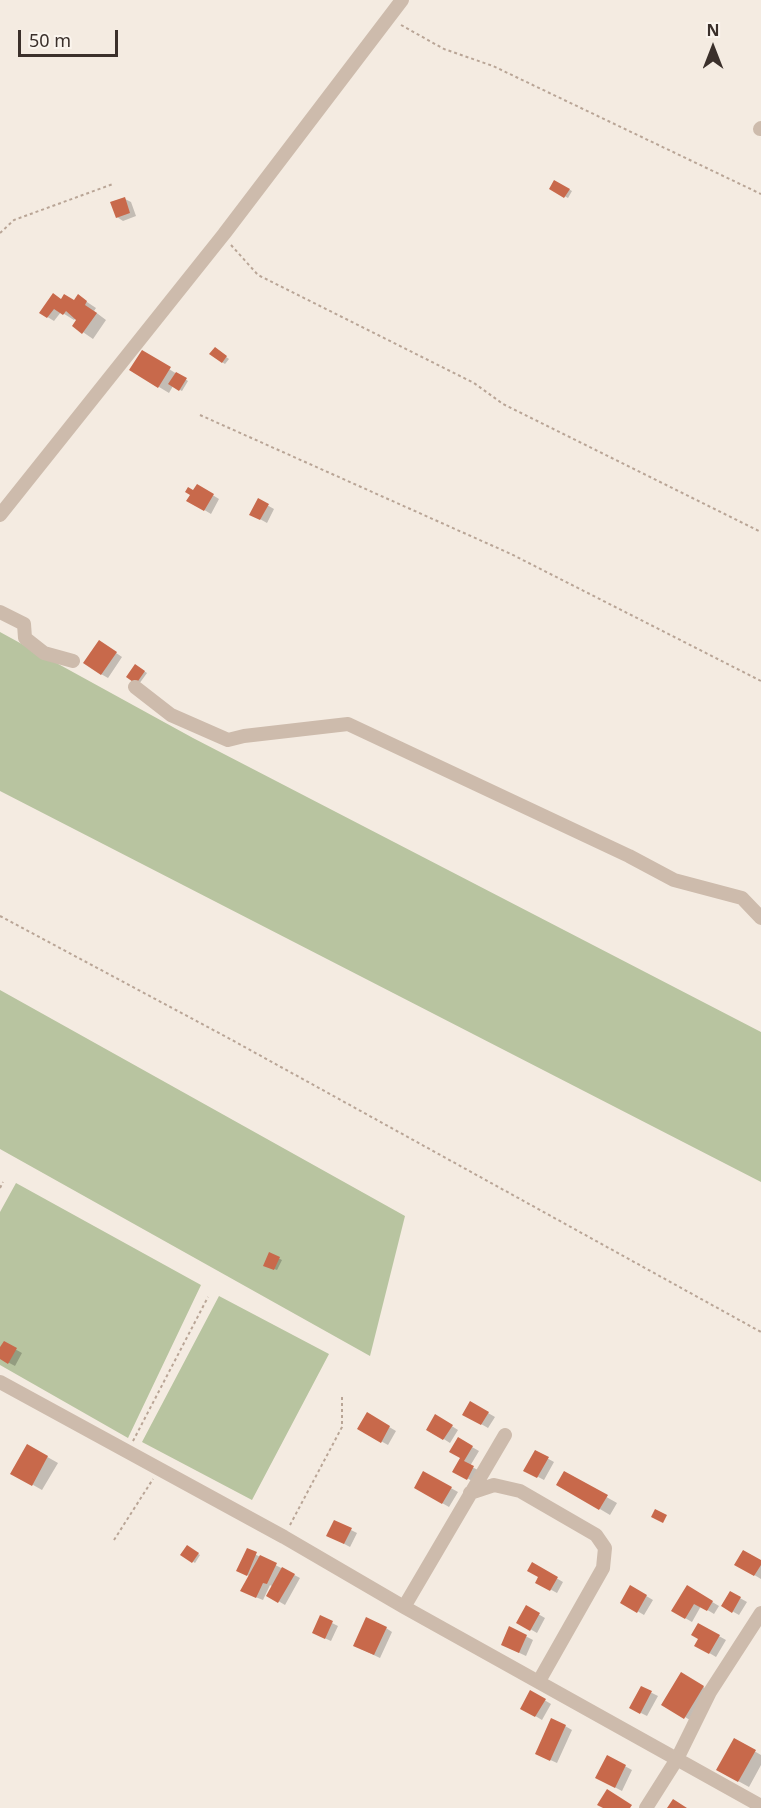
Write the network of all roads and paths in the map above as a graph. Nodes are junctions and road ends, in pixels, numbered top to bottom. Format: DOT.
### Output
graph roads {
  1 [pos="402,0"];
  2 [pos="388,18"];
  3 [pos="113,184"];
  4 [pos="761,194"];
  5 [pos="0,233"];
  6 [pos="224,234"];
  7 [pos="200,415"];
  8 [pos="0,515"];
  9 [pos="761,532"];
  10 [pos="0,612"];
  11 [pos="74,661"];
  12 [pos="761,681"];
  13 [pos="135,687"];
  14 [pos="0,916"];
  15 [pos="761,918"];
  16 [pos="3,1182"];
  17 [pos="0,1188"];
  18 [pos="208,1297"];
  19 [pos="761,1332"];
  20 [pos="0,1382"];
  21 [pos="342,1397"];
  22 [pos="505,1435"];
  23 [pos="127,1452"];
  24 [pos="159,1469"];
  25 [pos="470,1493"];
  26 [pos="284,1536"];
  27 [pos="114,1540"];
  28 [pos="404,1607"];
  29 [pos="761,1613"];
  30 [pos="539,1681"];
  31 [pos="677,1759"];
  32 [pos="761,1806"];
  33 [pos="646,1808"];
  1 -- 2 [label="street"];
  2 -- 4 [label="path"];
  2 -- 6 [label="street"];
  3 -- 5 [label="path"];
  6 -- 8 [label="street"];
  6 -- 9 [label="path"];
  7 -- 12 [label="path"];
  10 -- 11 [label="street"];
  13 -- 15 [label="street"];
  14 -- 19 [label="path"];
  16 -- 17 [label="path"];
  18 -- 23 [label="path"];
  20 -- 23 [label="street"];
  21 -- 26 [label="path"];
  22 -- 25 [label="street"];
  23 -- 24 [label="street"];
  24 -- 26 [label="street"];
  24 -- 27 [label="path"];
  25 -- 28 [label="street"];
  25 -- 30 [label="street"];
  26 -- 28 [label="street"];
  28 -- 30 [label="street"];
  29 -- 31 [label="street"];
  30 -- 31 [label="street"];
  31 -- 32 [label="street"];
  31 -- 33 [label="street"];
}
